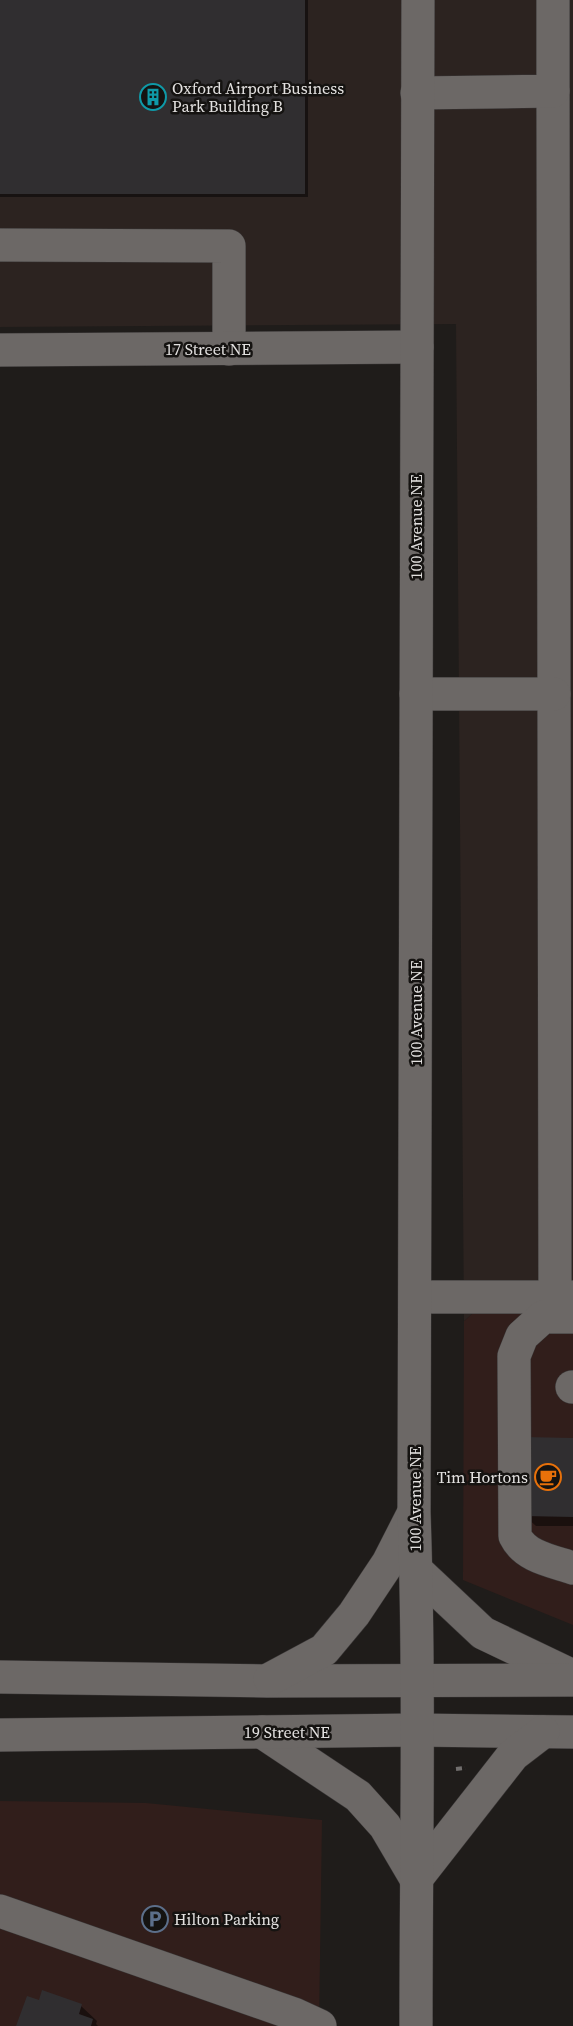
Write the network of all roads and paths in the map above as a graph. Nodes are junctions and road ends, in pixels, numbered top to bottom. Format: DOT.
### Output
graph roads {
  1 [pos="418,0"];
  2 [pos="553,0"];
  3 [pos="553,91"];
  4 [pos="417,93"];
  5 [pos="0,245"];
  6 [pos="417,347"];
  7 [pos="229,349"];
  8 [pos="0,350"];
  9 [pos="416,694"];
  10 [pos="554,694"];
  11 [pos="416,1297"];
  12 [pos="567,1304"];
  13 [pos="573,1336"];
  14 [pos="514,1386"];
  15 [pos="414,1512"];
  16 [pos="573,1568"];
  17 [pos="416,1570"];
  18 [pos="0,1677"];
  19 [pos="573,1678"];
  20 [pos="418,1679"];
  21 [pos="267,1681"];
  22 [pos="416,1730"];
  23 [pos="262,1732"];
  24 [pos="558,1732"];
  25 [pos="0,1735"];
  26 [pos="416,1879"];
  27 [pos="0,1911"];
  28 [pos="302,2022"];
  29 [pos="416,2026"];
  1 -- 4 [label="street, 100 Avenue NE"];
  2 -- 3 [label="street"];
  3 -- 4 [label="street"];
  3 -- 10 [label="street"];
  4 -- 6 [label="street, 100 Avenue NE"];
  5 -- 7 [label="street"];
  6 -- 7 [label="street, 17 Street NE"];
  6 -- 9 [label="street, 100 Avenue NE"];
  7 -- 8 [label="street, 17 Street NE"];
  9 -- 10 [label="street"];
  9 -- 11 [label="street, 100 Avenue NE"];
  10 -- 12 [label="street"];
  11 -- 12 [label="street"];
  11 -- 15 [label="street, 100 Avenue NE"];
  12 -- 14 [label="street"];
  13 -- 14 [label="street"];
  14 -- 16 [label="street"];
  15 -- 17 [label="street, 100 Avenue NE"];
  15 -- 21 [label="street"];
  17 -- 19 [label="street"];
  17 -- 20 [label="street, 100 Avenue NE"];
  18 -- 21 [label="street"];
  19 -- 20 [label="street"];
  20 -- 21 [label="street"];
  20 -- 22 [label="street, 100 Avenue NE"];
  22 -- 23 [label="street, 19 Street NE"];
  22 -- 24 [label="street, 19 Street NE"];
  22 -- 26 [label="street, 100 Avenue NE"];
  23 -- 25 [label="street, 19 Street NE"];
  23 -- 26 [label="street"];
  24 -- 26 [label="street"];
  26 -- 29 [label="street, 100 Avenue NE"];
  27 -- 28 [label="street"];
}
